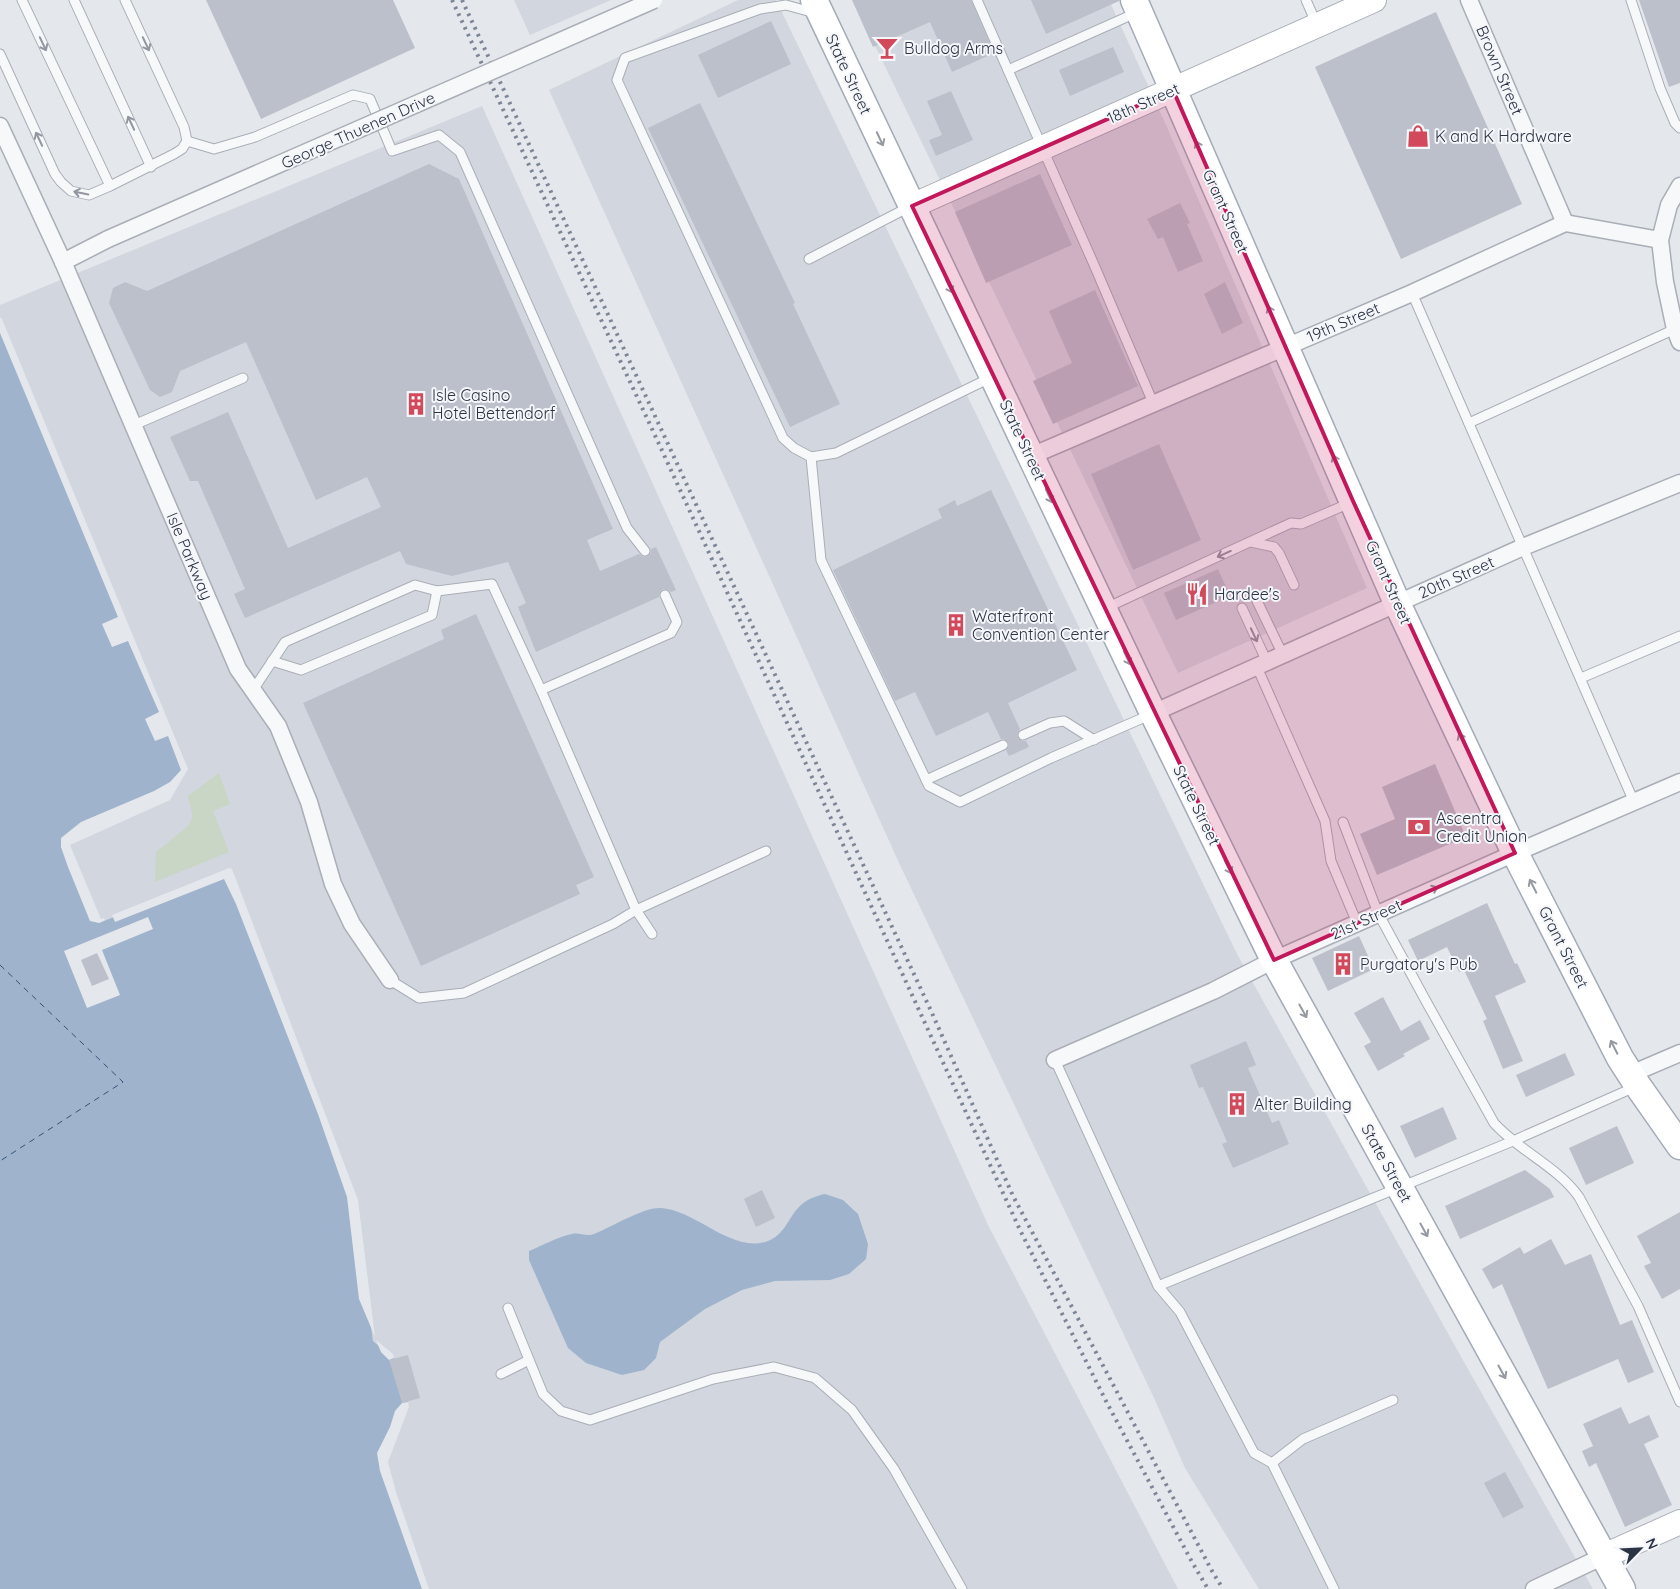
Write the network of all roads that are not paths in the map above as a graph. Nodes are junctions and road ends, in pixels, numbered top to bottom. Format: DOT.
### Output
graph roads {
  1 [pos="22,0"];
  2 [pos="74,0"];
  3 [pos="125,0"];
  4 [pos="654,0"];
  5 [pos="977,0"];
  6 [pos="1306,0"];
  7 [pos="1374,0"];
  8 [pos="1469,0"];
  9 [pos="1631,0"];
  10 [pos="1136,6"];
  11 [pos="817,7"];
  12 [pos="1317,26"];
  13 [pos="0,54"];
  14 [pos="1008,70"];
  15 [pos="1173,90"];
  16 [pos="0,126"];
  17 [pos="1680,128"];
  18 [pos="187,140"];
  19 [pos="1042,148"];
  20 [pos="151,167"];
  21 [pos="110,186"];
  22 [pos="1680,186"];
  23 [pos="912,206"];
  24 [pos="1566,223"];
  25 [pos="1660,240"];
  26 [pos="809,258"];
  27 [pos="63,262"];
  28 [pos="1412,293"];
  29 [pos="1677,335"];
  30 [pos="1285,346"];
  31 [pos="993,377"];
  32 [pos="243,378"];
  33 [pos="1154,405"];
  34 [pos="1469,423"];
  35 [pos="134,425"];
  36 [pos="1031,456"];
  37 [pos="811,457"];
  38 [pos="1680,482"];
  39 [pos="1353,501"];
  40 [pos="1251,542"];
  41 [pos="1523,547"];
  42 [pos="645,551"];
  43 [pos="1294,585"];
  44 [pos="437,591"];
  45 [pos="665,595"];
  46 [pos="1257,601"];
  47 [pos="1397,603"];
  48 [pos="1242,608"];
  49 [pos="1104,610"];
  50 [pos="1680,636"];
  51 [pos="1283,655"];
  52 [pos="272,661"];
  53 [pos="1262,664"];
  54 [pos="1581,678"];
  55 [pos="253,690"];
  56 [pos="541,690"];
  57 [pos="1153,713"];
  58 [pos="1023,735"];
  59 [pos="1094,740"];
  60 [pos="1003,745"];
  61 [pos="926,780"];
  62 [pos="1680,782"];
  63 [pos="1634,802"];
  64 [pos="1343,822"];
  65 [pos="766,851"];
  66 [pos="1515,853"];
  67 [pos="636,910"];
  68 [pos="1378,913"];
  69 [pos="1357,923"];
  70 [pos="652,934"];
  71 [pos="1274,960"];
  72 [pos="390,980"];
  73 [pos="1680,1052"];
  74 [pos="1055,1060"];
  75 [pos="1634,1080"];
  76 [pos="1513,1141"];
  77 [pos="1680,1146"];
  78 [pos="1400,1186"];
  79 [pos="1158,1286"];
  80 [pos="508,1308"];
  81 [pos="529,1360"];
  82 [pos="501,1374"];
  83 [pos="1393,1400"];
  84 [pos="1680,1402"];
  85 [pos="1272,1463"];
  86 [pos="1680,1522"];
  87 [pos="1604,1556"];
  88 [pos="962,1589"];
  89 [pos="1334,1589"];
  90 [pos="1534,1589"];
  91 [pos="1622,1589"];
  1 -- 21 [label="lane, one-way"];
  20 -- 2 [label="lane, one-way"];
  3 -- 18 [label="lane, one-way"];
  4 -- 27 [label="street, George Thuenen Drive, bridge"];
  5 -- 14 [label="lane"];
  6 -- 12 [label="lane"];
  7 -- 12 [label="street, 18th Street"];
  8 -- 24 [label="street, Brown Street"];
  9 -- 17 [label="lane"];
  10 -- 14 [label="lane"];
  10 -- 15 [label="main road, Grant Street"];
  11 -- 23 [label="main road, State Street, one-way"];
  11 -- 37 [label="lane"];
  12 -- 15 [label="street, 18th Street"];
  21 -- 13 [label="lane, one-way"];
  14 -- 19 [label="lane"];
  15 -- 19 [label="street, 18th Street"];
  30 -- 15 [label="main road, Grant Street, one-way"];
  16 -- 27 [label="street, Isle Parkway"];
  18 -- 20 [label="lane"];
  18 -- 42 [label="lane"];
  19 -- 23 [label="street, 18th Street"];
  19 -- 33 [label="lane"];
  20 -- 21 [label="lane"];
  22 -- 25 [label="street"];
  23 -- 26 [label="lane"];
  23 -- 31 [label="main road, State Street, one-way"];
  24 -- 25 [label="street"];
  24 -- 28 [label="street, 19th Street"];
  25 -- 29 [label="street"];
  27 -- 35 [label="street, Isle Parkway"];
  28 -- 30 [label="street, 19th Street"];
  28 -- 34 [label="lane"];
  29 -- 34 [label="lane"];
  30 -- 33 [label="street, 19th Street"];
  39 -- 30 [label="main road, Grant Street, one-way"];
  31 -- 36 [label="main road, State Street"];
  31 -- 37 [label="lane"];
  32 -- 35 [label="lane"];
  33 -- 36 [label="street, 19th Street"];
  34 -- 41 [label="lane"];
  35 -- 55 [label="street, Isle Parkway"];
  36 -- 49 [label="main road, State Street, one-way"];
  37 -- 61 [label="lane"];
  38 -- 41 [label="street, 20th Street"];
  39 -- 40 [label="lane"];
  39 -- 47 [label="main road, Grant Street"];
  40 -- 43 [label="lane"];
  40 -- 49 [label="lane, one-way"];
  41 -- 47 [label="street, 20th Street"];
  41 -- 54 [label="lane"];
  44 -- 52 [label="lane"];
  44 -- 52 [label="lane"];
  44 -- 56 [label="lane"];
  45 -- 56 [label="lane"];
  46 -- 51 [label="lane"];
  47 -- 51 [label="street, 20th Street"];
  66 -- 47 [label="main road, Grant Street, one-way"];
  48 -- 53 [label="lane, one-way"];
  49 -- 57 [label="main road, State Street, one-way"];
  50 -- 54 [label="lane"];
  51 -- 53 [label="street, 20th Street"];
  52 -- 55 [label="lane"];
  53 -- 57 [label="street, 20th Street"];
  53 -- 69 [label="lane"];
  54 -- 63 [label="lane"];
  55 -- 72 [label="street, Isle Parkway"];
  56 -- 67 [label="lane"];
  57 -- 59 [label="lane"];
  57 -- 71 [label="main road, State Street, one-way"];
  58 -- 59 [label="lane"];
  59 -- 61 [label="lane"];
  60 -- 61 [label="lane"];
  62 -- 63 [label="street, 21st Street"];
  63 -- 66 [label="street, 21st Street"];
  64 -- 68 [label="lane"];
  65 -- 67 [label="lane"];
  68 -- 66 [label="street, 21st Street, one-way"];
  75 -- 66 [label="main road, Grant Street, one-way"];
  67 -- 70 [label="lane"];
  67 -- 72 [label="lane"];
  68 -- 69 [label="street, 21st Street"];
  68 -- 76 [label="lane"];
  69 -- 71 [label="street, 21st Street"];
  71 -- 74 [label="street, 21st Street"];
  71 -- 78 [label="main road, State Street, one-way"];
  73 -- 75 [label="street"];
  74 -- 79 [label="lane"];
  75 -- 76 [label="lane"];
  75 -- 77 [label="main road, Grant Street"];
  76 -- 78 [label="lane"];
  76 -- 84 [label="lane"];
  78 -- 79 [label="lane"];
  78 -- 87 [label="main road, State Street, one-way"];
  79 -- 85 [label="lane"];
  80 -- 81 [label="lane"];
  81 -- 82 [label="lane"];
  81 -- 88 [label="lane"];
  83 -- 85 [label="lane"];
  85 -- 89 [label="lane"];
  86 -- 87 [label="street"];
  87 -- 90 [label="street"];
  87 -- 91 [label="main road, State Street"];
}
